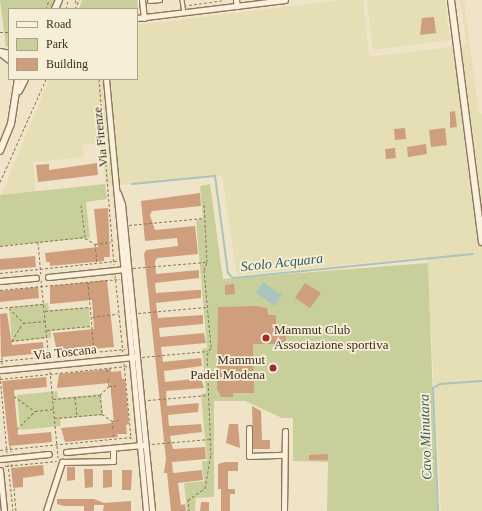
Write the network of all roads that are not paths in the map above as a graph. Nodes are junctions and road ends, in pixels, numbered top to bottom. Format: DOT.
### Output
graph roads {
  1 [pos="142,0"];
  2 [pos="160,0"];
  3 [pos="182,0"];
  4 [pos="230,0"];
  5 [pos="236,0"];
  6 [pos="285,0"];
  7 [pos="451,0"];
  8 [pos="149,2"];
  9 [pos="237,6"];
  10 [pos="230,7"];
  11 [pos="184,13"];
  12 [pos="138,18"];
  13 [pos="144,18"];
  14 [pos="0,52"];
  15 [pos="8,59"];
  16 [pos="18,80"];
  17 [pos="25,80"];
  18 [pos="106,80"];
  19 [pos="18,94"];
  20 [pos="0,151"];
  21 [pos="118,192"];
  22 [pos="482,242"];
  23 [pos="126,269"];
  24 [pos="48,277"];
  25 [pos="36,278"];
  26 [pos="0,282"];
  27 [pos="134,357"];
  28 [pos="0,370"];
  29 [pos="248,428"];
  30 [pos="285,431"];
  31 [pos="143,445"];
  32 [pos="113,448"];
  33 [pos="66,452"];
  34 [pos="49,454"];
  35 [pos="284,455"];
  36 [pos="0,459"];
  37 [pos="0,470"];
  38 [pos="4,511"];
  39 [pos="46,511"];
  40 [pos="146,511"];
  41 [pos="152,511"];
  42 [pos="284,511"];
  1 -- 13 [label="street"];
  2 -- 8 [label="lane"];
  3 -- 11 [label="lane"];
  4 -- 10 [label="street"];
  5 -- 9 [label="street"];
  6 -- 9 [label="street"];
  7 -- 22 [label="street"];
  9 -- 10 [label="street"];
  10 -- 11 [label="street"];
  11 -- 13 [label="street"];
  12 -- 13 [label="street"];
  14 -- 15 [label="street"];
  16 -- 19 [label="street"];
  17 -- 19 [label="street"];
  18 -- 21 [label="street, Via Firenze"];
  19 -- 20 [label="street"];
  21 -- 23 [label="street, Via Firenze"];
  21 -- 23 [label="street, Via Firenze"];
  23 -- 24 [label="street"];
  23 -- 27 [label="street, Via Firenze"];
  23 -- 27 [label="street, Via Firenze"];
  25 -- 26 [label="street"];
  27 -- 28 [label="street, Via Toscana"];
  27 -- 31 [label="street, Via Firenze"];
  27 -- 31 [label="street, Via Firenze"];
  29 -- 35 [label="street"];
  30 -- 35 [label="street"];
  31 -- 32 [label="street"];
  31 -- 40 [label="street, Via Firenze"];
  31 -- 41 [label="street, Via Firenze"];
  32 -- 33 [label="street"];
  32 -- 39 [label="street"];
  34 -- 36 [label="street"];
  35 -- 42 [label="street"];
  37 -- 38 [label="street"];
}
